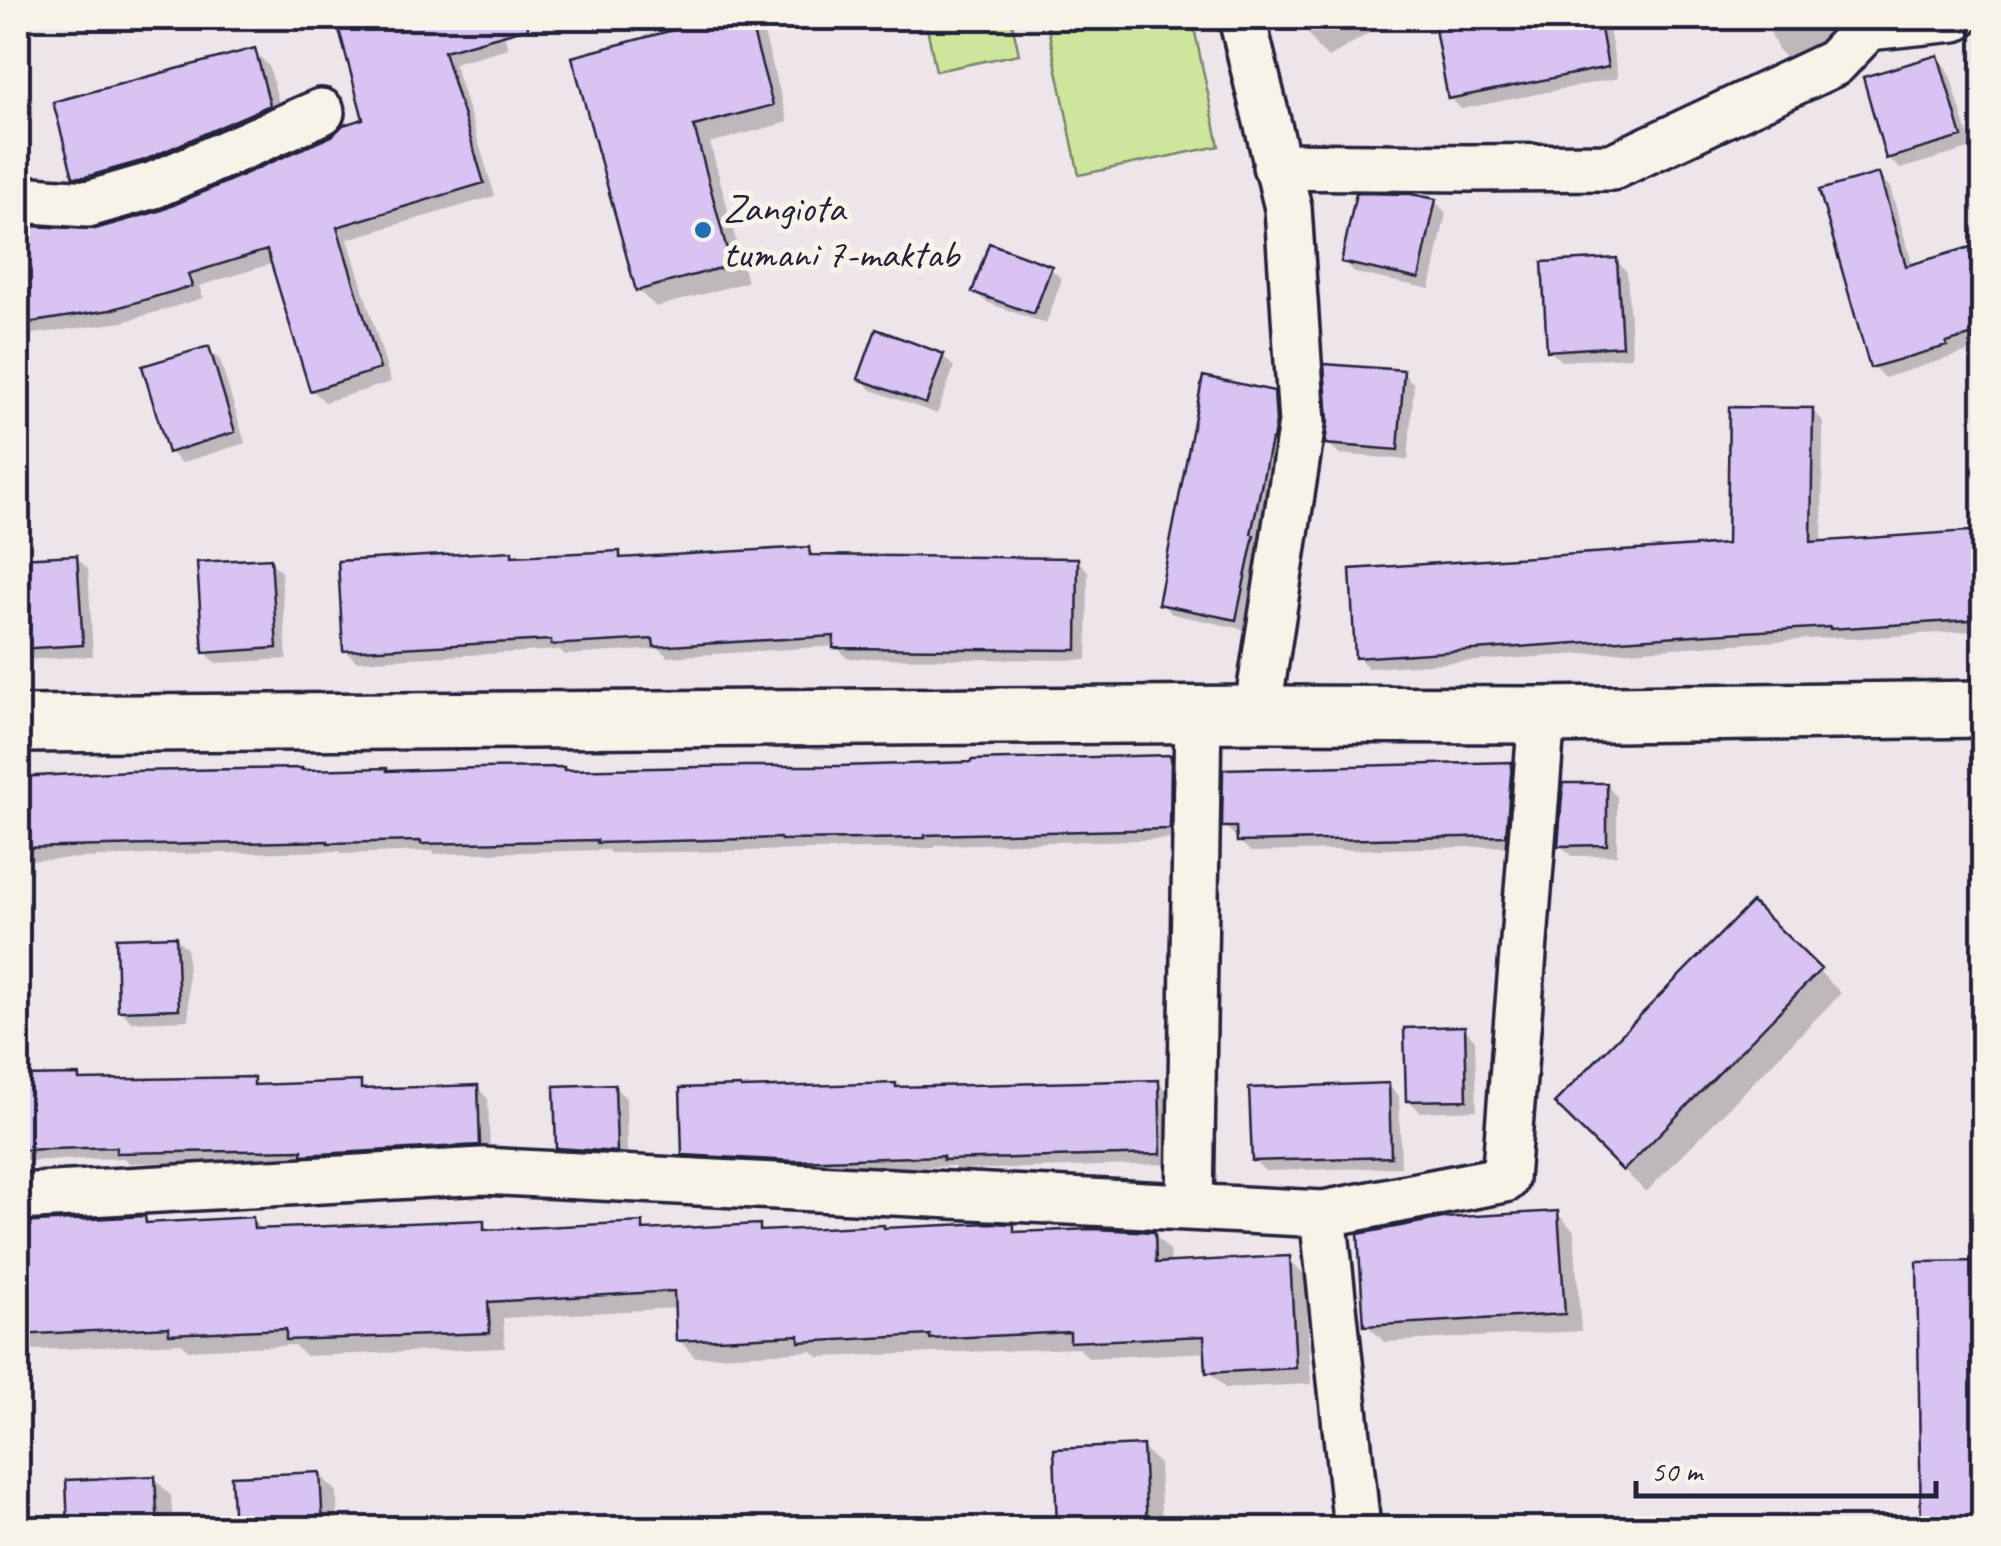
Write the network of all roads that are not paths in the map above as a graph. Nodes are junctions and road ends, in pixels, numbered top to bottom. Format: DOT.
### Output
graph roads {
  1 [pos="1242,18"];
  2 [pos="1955,18"];
  3 [pos="1866,22"];
  4 [pos="322,112"];
  5 [pos="1276,166"];
  6 [pos="18,199"];
  7 [pos="1984,709"];
  8 [pos="1257,714"];
  9 [pos="1198,715"];
  10 [pos="1542,716"];
  11 [pos="18,724"];
  12 [pos="18,1197"];
  13 [pos="1190,1207"];
  14 [pos="1323,1214"];
  15 [pos="1357,1528"];
  1 -- 5 [label="street"];
  2 -- 3 [label="street"];
  3 -- 5 [label="street"];
  4 -- 6 [label="street"];
  5 -- 8 [label="street"];
  7 -- 10 [label="main road"];
  8 -- 9 [label="main road"];
  8 -- 10 [label="main road"];
  9 -- 11 [label="main road"];
  9 -- 13 [label="street"];
  10 -- 14 [label="street"];
  12 -- 13 [label="street"];
  13 -- 14 [label="street"];
  14 -- 15 [label="street"];
}
